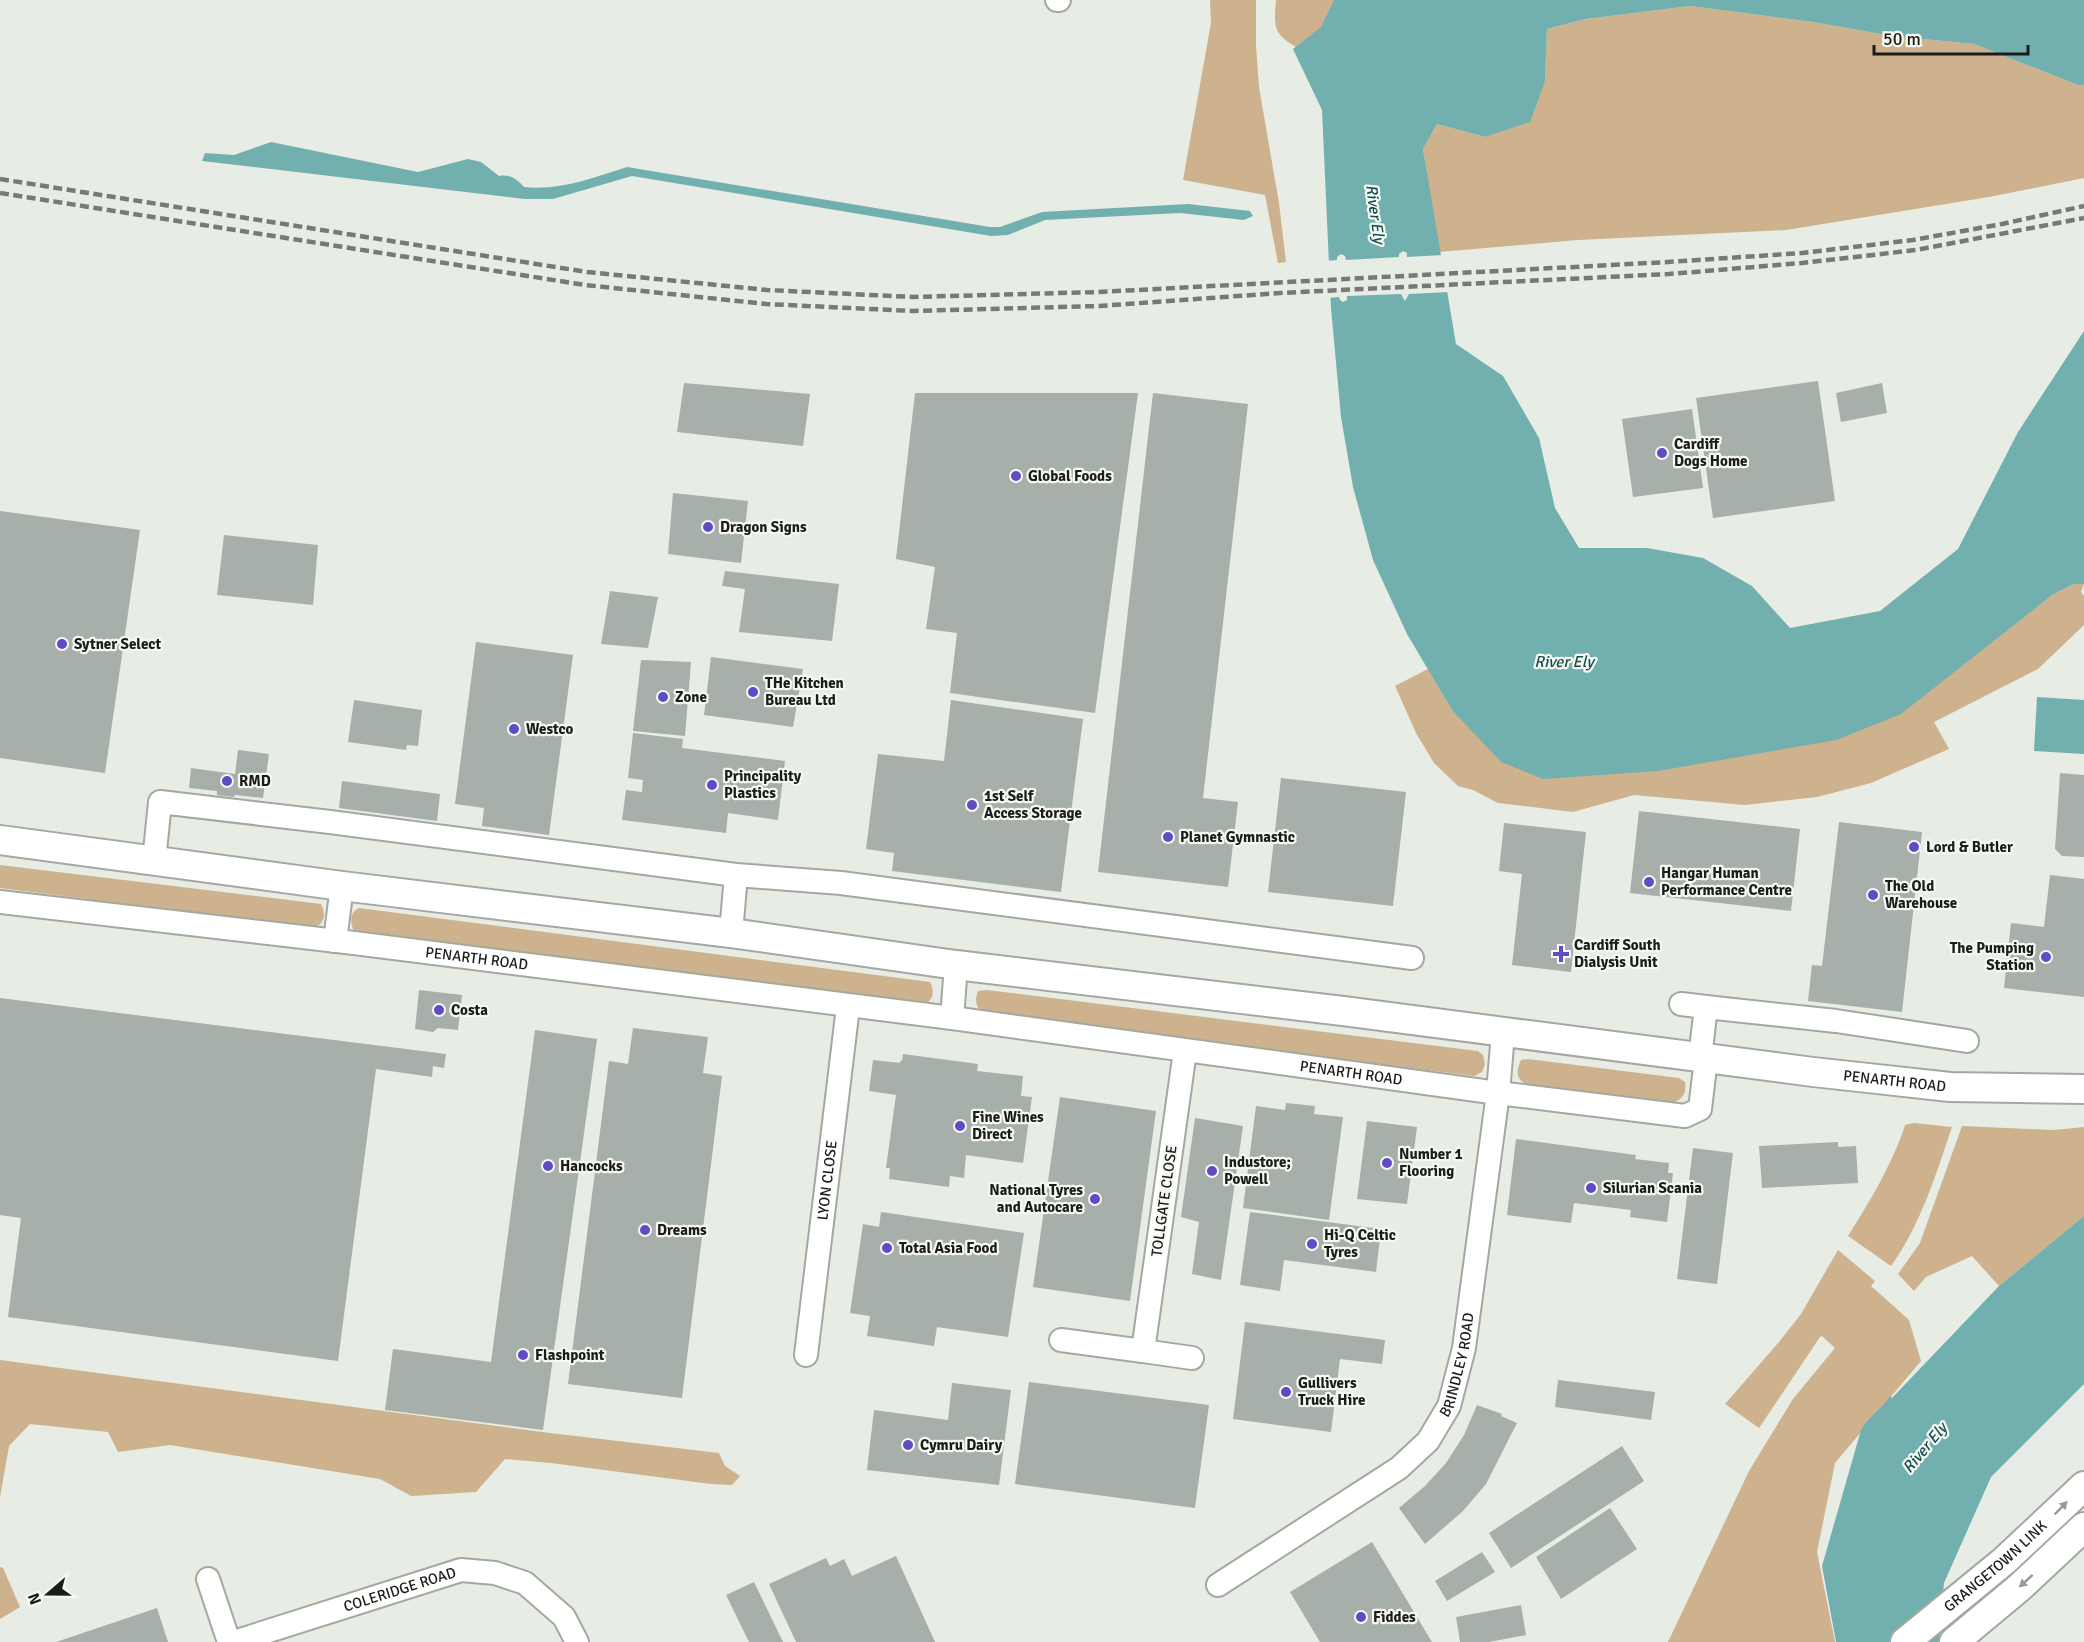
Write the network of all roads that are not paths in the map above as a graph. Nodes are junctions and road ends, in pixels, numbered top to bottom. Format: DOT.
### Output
graph roads {
  1 [pos="0,840"];
  2 [pos="154,861"];
  3 [pos="736,875"];
  4 [pos="342,886"];
  5 [pos="0,902"];
  6 [pos="731,933"];
  7 [pos="335,941"];
  8 [pos="1412,958"];
  9 [pos="956,965"];
  10 [pos="1681,1004"];
  11 [pos="848,1007"];
  12 [pos="1706,1007"];
  13 [pos="952,1018"];
  14 [pos="1503,1033"];
  15 [pos="1967,1041"];
  16 [pos="1185,1051"];
  17 [pos="1703,1058"];
  18 [pos="2084,1089"];
  19 [pos="1498,1093"];
  20 [pos="1061,1340"];
  21 [pos="1143,1351"];
  22 [pos="806,1355"];
  23 [pos="1192,1358"];
  24 [pos="2084,1486"];
  25 [pos="2084,1527"];
  26 [pos="208,1579"];
  27 [pos="1218,1585"];
  28 [pos="231,1642"];
  29 [pos="577,1642"];
  30 [pos="1905,1642"];
  31 [pos="1954,1642"];
  1 -- 2 [label="main road, PENARTH ROAD"];
  2 -- 3 [label="street"];
  2 -- 4 [label="main road, PENARTH ROAD"];
  3 -- 6 [label="street"];
  3 -- 8 [label="street"];
  4 -- 6 [label="main road, PENARTH ROAD"];
  4 -- 7 [label="street"];
  5 -- 7 [label="street, PENARTH ROAD"];
  6 -- 9 [label="main road, PENARTH ROAD"];
  7 -- 11 [label="street, PENARTH ROAD"];
  9 -- 13 [label="street"];
  9 -- 14 [label="main road, PENARTH ROAD"];
  10 -- 12 [label="street"];
  11 -- 13 [label="street, PENARTH ROAD"];
  11 -- 22 [label="street, LYON CLOSE"];
  12 -- 15 [label="street"];
  12 -- 17 [label="street"];
  13 -- 16 [label="street, PENARTH ROAD"];
  14 -- 17 [label="main road, PENARTH ROAD"];
  14 -- 19 [label="street, BRINDLEY ROAD"];
  16 -- 19 [label="street, PENARTH ROAD"];
  16 -- 21 [label="street, TOLLGATE CLOSE"];
  17 -- 18 [label="main road, PENARTH ROAD"];
  17 -- 19 [label="street, PENARTH ROAD"];
  19 -- 27 [label="street, BRINDLEY ROAD"];
  20 -- 21 [label="street"];
  21 -- 23 [label="street"];
  30 -- 24 [label="main road, GRANGETOWN LINK, one-way"];
  25 -- 31 [label="main road, GRANGETOWN LINK, one-way"];
  26 -- 28 [label="street, COLERIDGE ROAD"];
  28 -- 29 [label="street, COLERIDGE ROAD"];
}
